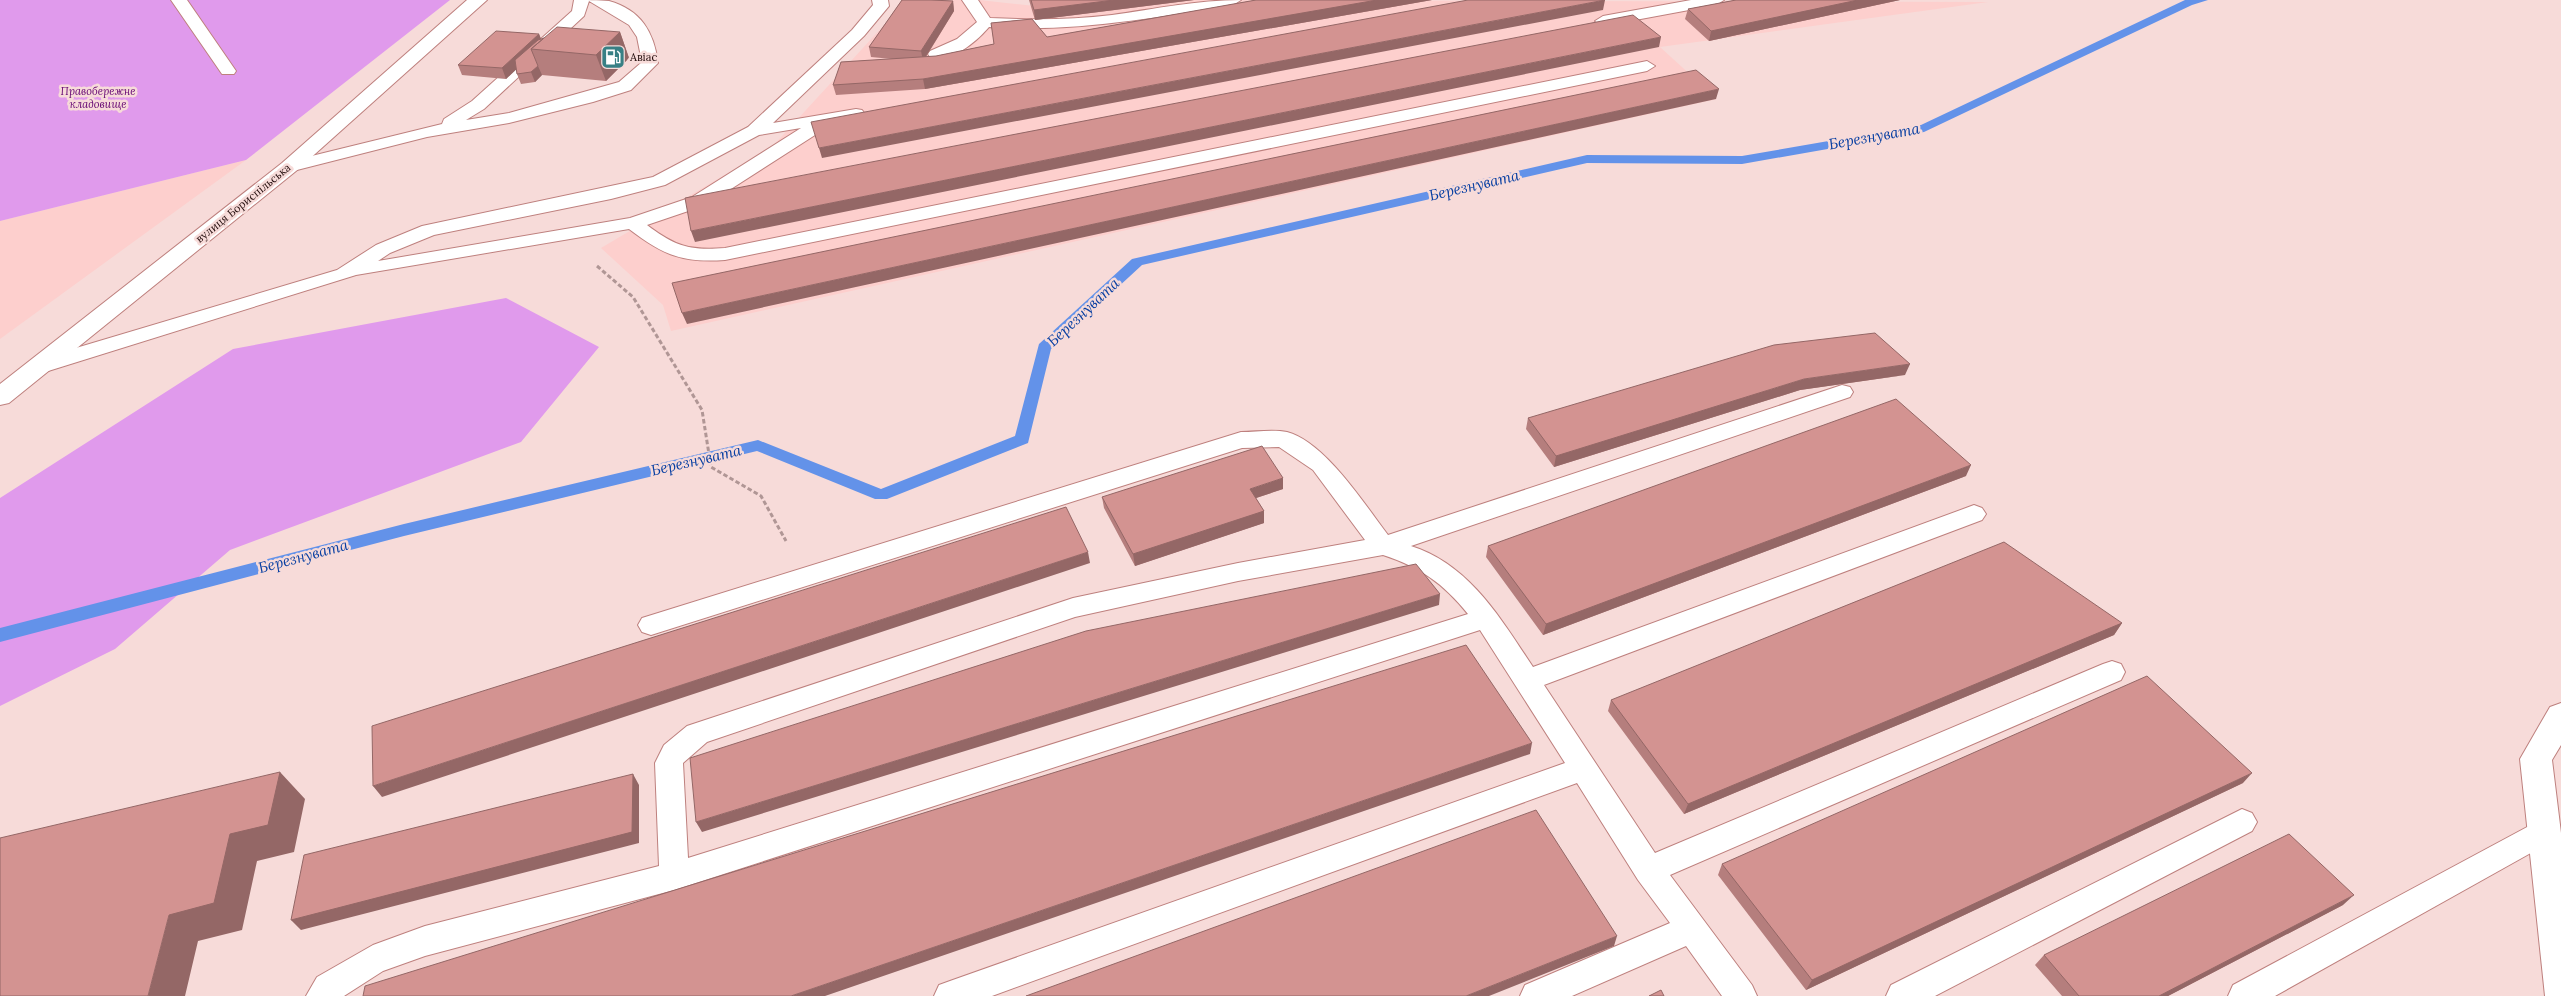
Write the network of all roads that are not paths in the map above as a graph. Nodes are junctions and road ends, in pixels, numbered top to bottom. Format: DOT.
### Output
graph roads {
  1 [pos="180,0"];
  2 [pos="478,0"];
  3 [pos="582,0"];
  4 [pos="596,0"];
  5 [pos="880,0"];
  6 [pos="970,0"];
  7 [pos="1233,0"];
  8 [pos="1716,0"];
  9 [pos="1649,5"];
  10 [pos="985,22"];
  11 [pos="1587,24"];
  12 [pos="936,54"];
  13 [pos="1647,66"];
  14 [pos="228,71"];
  15 [pos="876,110"];
  16 [pos="827,119"];
  17 [pos="754,131"];
  18 [pos="427,132"];
  19 [pos="289,166"];
  20 [pos="748,191"];
  21 [pos="699,200"];
  22 [pos="633,223"];
  23 [pos="345,273"];
  24 [pos="37,367"];
  25 [pos="1842,392"];
  26 [pos="0,397"];
  27 [pos="1974,514"];
  28 [pos="1383,546"];
  29 [pos="1486,618"];
  30 [pos="651,625"];
  31 [pos="2112,672"];
  32 [pos="1527,680"];
  33 [pos="2561,716"];
  34 [pos="1584,768"];
  35 [pos="2242,822"];
  36 [pos="2544,831"];
  37 [pos="1649,870"];
  38 [pos="674,876"];
  39 [pos="1691,929"];
  40 [pos="2561,990"];
  41 [pos="322,996"];
  42 [pos="950,996"];
  43 [pos="1536,996"];
  44 [pos="1741,996"];
  45 [pos="1902,996"];
  46 [pos="2244,996"];
  1 -- 14 [label="lane"];
  2 -- 19 [label="main road, вулиця Бориспільська"];
  3 -- 18 [label="lane"];
  4 -- 18 [label="lane"];
  5 -- 17 [label="lane"];
  6 -- 10 [label="lane"];
  7 -- 10 [label="lane"];
  8 -- 9 [label="lane"];
  9 -- 11 [label="lane"];
  10 -- 12 [label="lane"];
  13 -- 22 [label="lane"];
  15 -- 16 [label="lane"];
  16 -- 17 [label="lane"];
  16 -- 21 [label="lane"];
  17 -- 23 [label="lane"];
  18 -- 19 [label="lane"];
  19 -- 24 [label="main road, вулиця Бориспільська"];
  20 -- 21 [label="lane"];
  21 -- 22 [label="lane"];
  22 -- 23 [label="lane"];
  23 -- 24 [label="lane"];
  24 -- 26 [label="main road, вулиця Бориспільська"];
  25 -- 28 [label="lane"];
  27 -- 32 [label="lane"];
  28 -- 29 [label="lane"];
  28 -- 30 [label="lane"];
  28 -- 38 [label="lane"];
  29 -- 32 [label="lane"];
  29 -- 38 [label="lane"];
  31 -- 37 [label="lane"];
  32 -- 34 [label="lane"];
  33 -- 36 [label="main road"];
  34 -- 37 [label="lane"];
  34 -- 42 [label="lane"];
  35 -- 45 [label="lane"];
  36 -- 40 [label="main road"];
  36 -- 46 [label="lane"];
  37 -- 39 [label="lane"];
  38 -- 41 [label="lane"];
  39 -- 43 [label="lane"];
  39 -- 44 [label="lane"];
}
